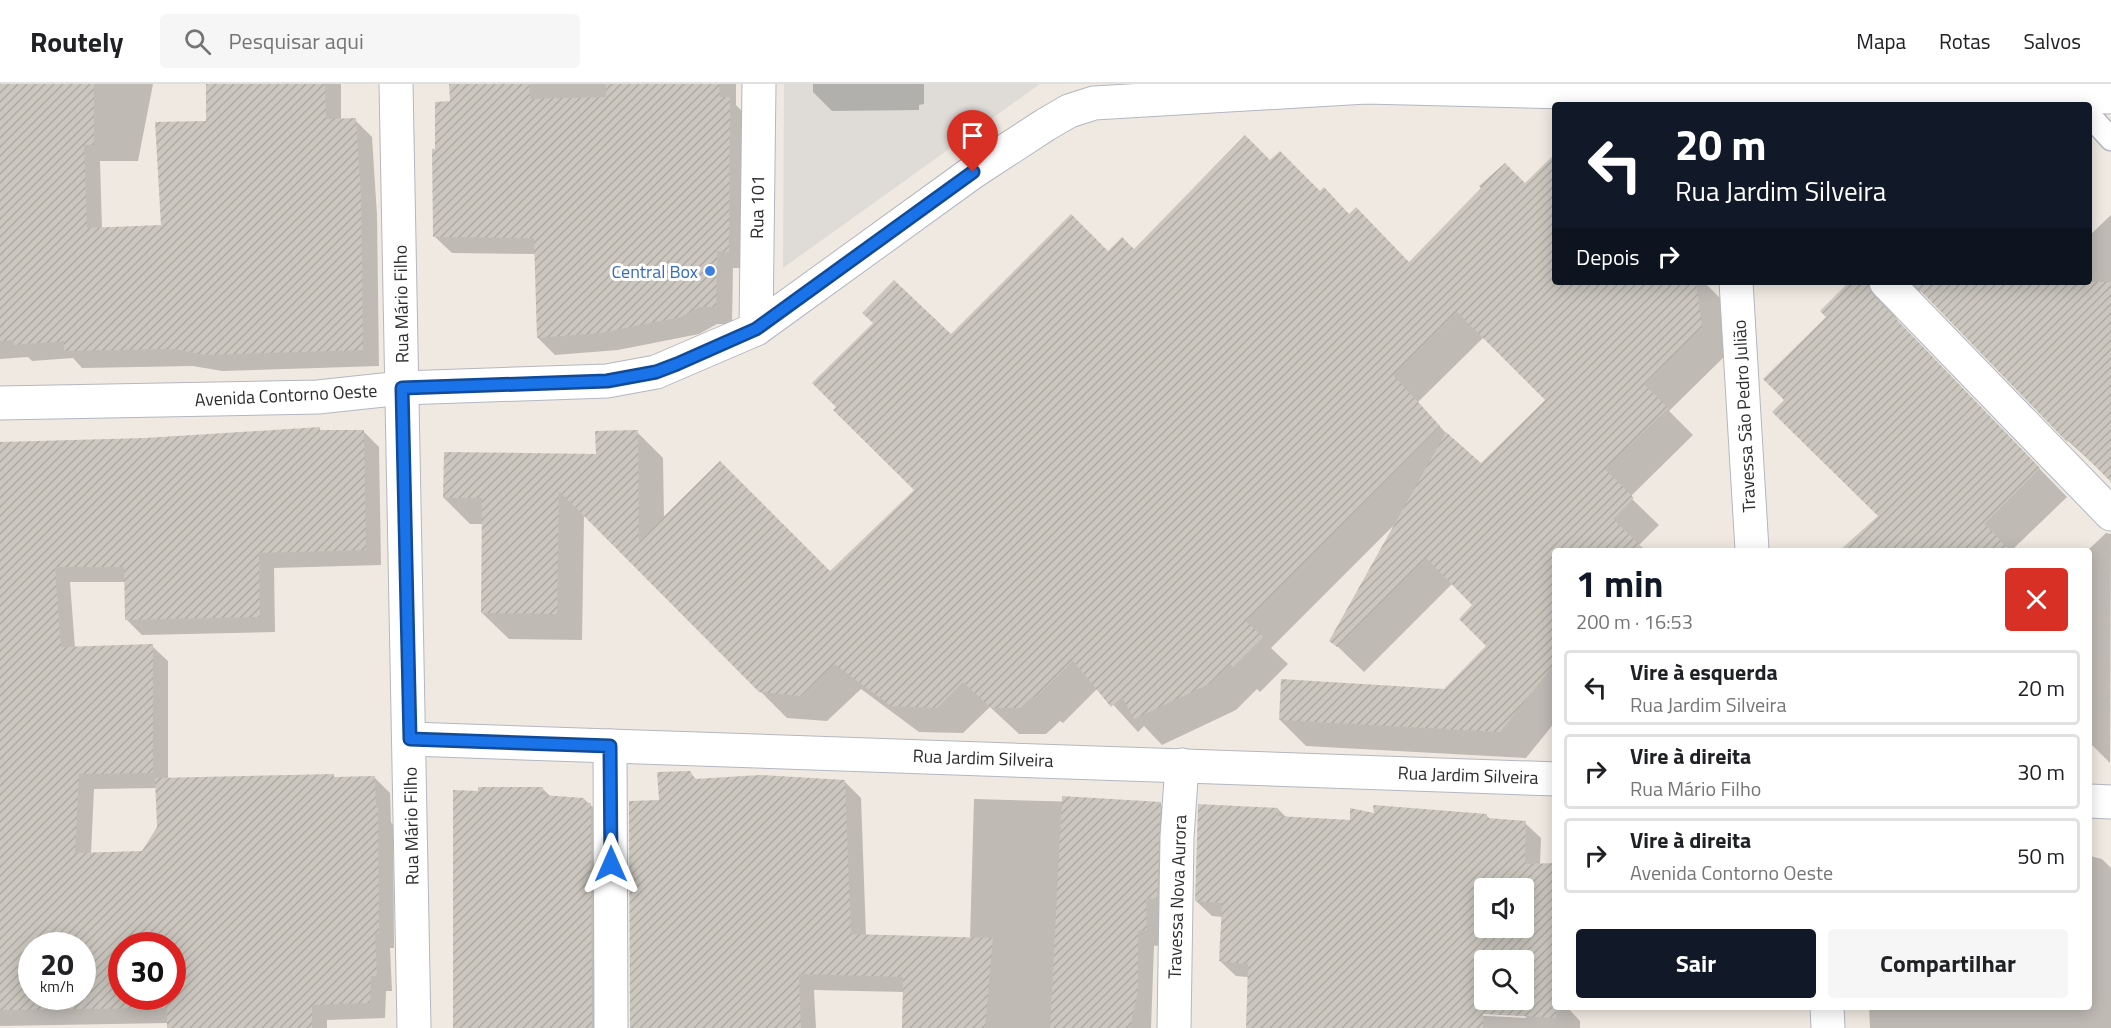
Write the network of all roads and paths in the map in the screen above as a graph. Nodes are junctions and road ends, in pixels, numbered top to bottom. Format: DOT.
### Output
graph roads {
  1 [pos="396,84"];
  2 [pos="759,84"];
  3 [pos="1366,85"];
  4 [pos="2025,89"];
  5 [pos="2111,97"];
  6 [pos="1069,98"];
  7 [pos="1732,101"];
  8 [pos="2067,102"];
  9 [pos="2092,103"];
  10 [pos="2092,119"];
  11 [pos="2111,139"];
  12 [pos="1736,285"];
  13 [pos="1889,285"];
  14 [pos="756,329"];
  15 [pos="402,388"];
  16 [pos="0,403"];
  17 [pos="2111,514"];
  18 [pos="1752,548"];
  19 [pos="410,739"];
  20 [pos="610,746"];
  21 [pos="1182,765"];
  22 [pos="1552,778"];
  23 [pos="2092,801"];
  24 [pos="2111,802"];
  25 [pos="1827,1010"];
  26 [pos="414,1028"];
  27 [pos="611,1028"];
  28 [pos="1173,1028"];
  29 [pos="1828,1028"];
  1 -- 15 [label="street, Rua Mário Filho"];
  2 -- 14 [label="street, Rua 101"];
  3 -- 6 [label="street, Avenida Contorno Oeste"];
  3 -- 7 [label="street, Avenida Contorno Oeste"];
  4 -- 7 [label="street, Avenida Contorno Oeste"];
  4 -- 8 [label="street, Avenida Contorno Oeste"];
  5 -- 9 [label="street, Avenida Contorno Oeste"];
  6 -- 14 [label="street, Avenida Contorno Oeste"];
  10 -- 11 [label="lane"];
  12 -- 18 [label="street, Travessa São Pedro Julião"];
  13 -- 17 [label="street"];
  14 -- 15 [label="street, Avenida Contorno Oeste"];
  15 -- 16 [label="street, Avenida Contorno Oeste"];
  15 -- 19 [label="street, Rua Mário Filho"];
  19 -- 20 [label="street, Rua Jardim Silveira"];
  19 -- 26 [label="street, Rua Mário Filho"];
  20 -- 21 [label="street, Rua Jardim Silveira"];
  20 -- 27 [label="street"];
  21 -- 22 [label="street, Rua Jardim Silveira"];
  21 -- 28 [label="street, Travessa Nova Aurora"];
  23 -- 24 [label="street"];
  25 -- 29 [label="street"];
}
